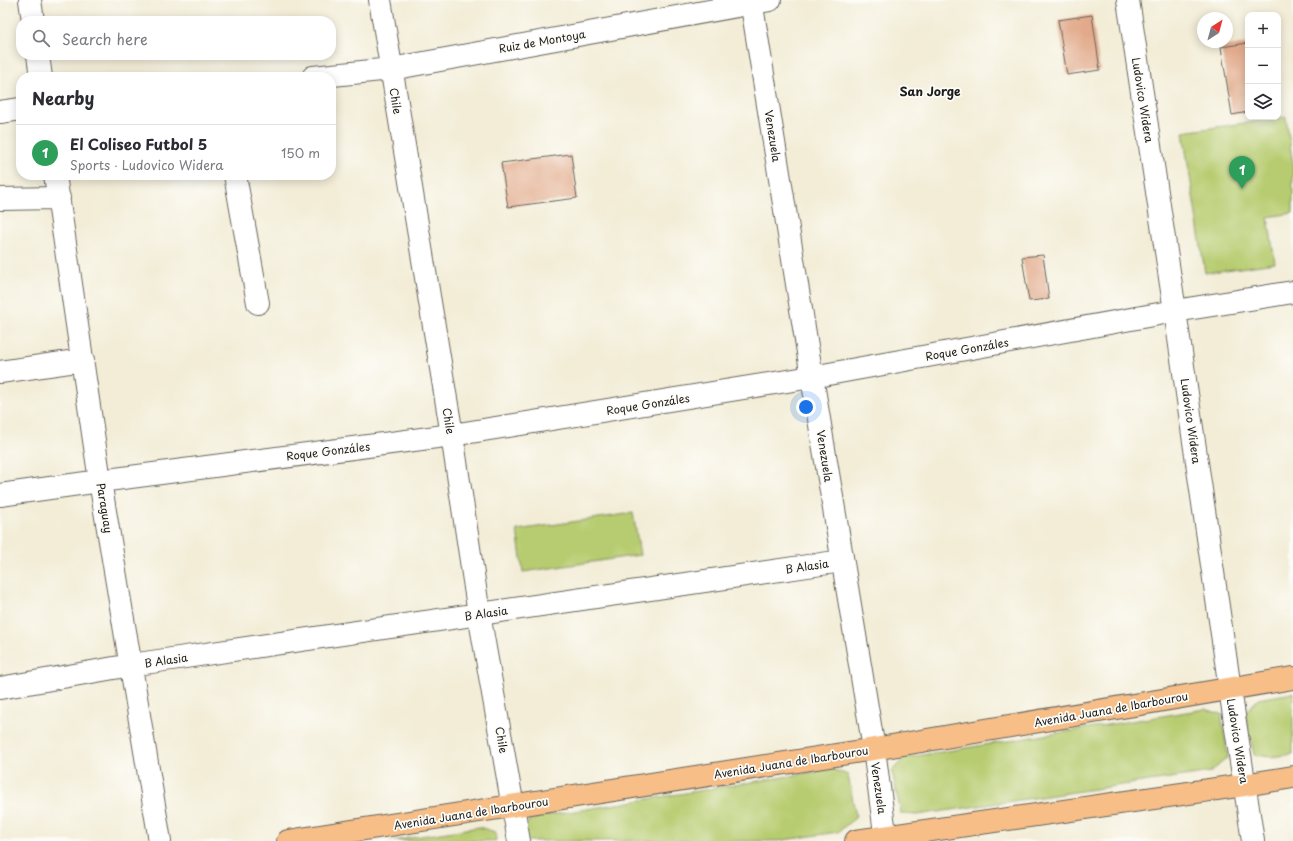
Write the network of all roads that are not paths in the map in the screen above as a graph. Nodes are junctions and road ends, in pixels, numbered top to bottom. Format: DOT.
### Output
graph roads {
  1 [pos="30,0"];
  2 [pos="380,0"];
  3 [pos="1128,0"];
  4 [pos="758,1"];
  5 [pos="32,16"];
  6 [pos="39,60"];
  7 [pos="391,69"];
  8 [pos="40,72"];
  9 [pos="336,75"];
  10 [pos="16,110"];
  11 [pos="0,112"];
  12 [pos="56,180"];
  13 [pos="236,180"];
  14 [pos="59,198"];
  15 [pos="0,199"];
  16 [pos="1293,292"];
  17 [pos="258,303"];
  18 [pos="1175,311"];
  19 [pos="83,360"];
  20 [pos="0,372"];
  21 [pos="812,377"];
  22 [pos="452,435"];
  23 [pos="100,481"];
  24 [pos="0,495"];
  25 [pos="842,561"];
  26 [pos="479,614"];
  27 [pos="131,665"];
  28 [pos="1293,678"];
  29 [pos="0,688"];
  30 [pos="1230,689"];
  31 [pos="874,749"];
  32 [pos="1293,777"];
  33 [pos="1244,785"];
  34 [pos="514,806"];
  35 [pos="886,839"];
  36 [pos="160,841"];
  37 [pos="288,841"];
  38 [pos="519,841"];
  39 [pos="856,841"];
  40 [pos="1254,841"];
  1 -- 5 [label="street"];
  2 -- 7 [label="street, Chile"];
  3 -- 18 [label="street, Ludovico Widera"];
  4 -- 7 [label="street, Ruiz de Montoya"];
  4 -- 21 [label="street, Venezuela"];
  6 -- 8 [label="street"];
  7 -- 9 [label="street, Ruiz de Montoya"];
  7 -- 22 [label="street, Chile"];
  10 -- 11 [label="street"];
  12 -- 14 [label="street, Paraguay"];
  13 -- 17 [label="street"];
  14 -- 15 [label="street"];
  14 -- 19 [label="street, Paraguay"];
  16 -- 18 [label="street, Roque Gonzáles"];
  18 -- 21 [label="street, Roque Gonzáles"];
  18 -- 30 [label="street, Ludovico Widera"];
  19 -- 20 [label="street"];
  19 -- 23 [label="street, Paraguay"];
  21 -- 22 [label="street, Roque Gonzáles"];
  21 -- 25 [label="street, Venezuela"];
  22 -- 23 [label="street, Roque Gonzáles"];
  22 -- 26 [label="street, Chile"];
  23 -- 24 [label="street, Roque Gonzáles"];
  23 -- 27 [label="street, Paraguay"];
  25 -- 26 [label="street, B Alasia"];
  25 -- 31 [label="street, Venezuela"];
  26 -- 27 [label="street, B Alasia"];
  26 -- 34 [label="street, Chile"];
  27 -- 29 [label="street, B Alasia"];
  27 -- 36 [label="street, Paraguay"];
  28 -- 30 [label="main road, Avenida Juana de Ibarbourou"];
  30 -- 31 [label="main road, Avenida Juana de Ibarbourou"];
  30 -- 33 [label="street, Ludovico Widera"];
  31 -- 34 [label="main road, Avenida Juana de Ibarbourou"];
  31 -- 35 [label="street, Venezuela"];
  32 -- 33 [label="main road"];
  33 -- 35 [label="main road"];
  33 -- 40 [label="street, Ludovico Widera"];
  34 -- 37 [label="main road, Avenida Juana de Ibarbourou"];
  34 -- 38 [label="street, Chile"];
  35 -- 39 [label="main road"];
}
